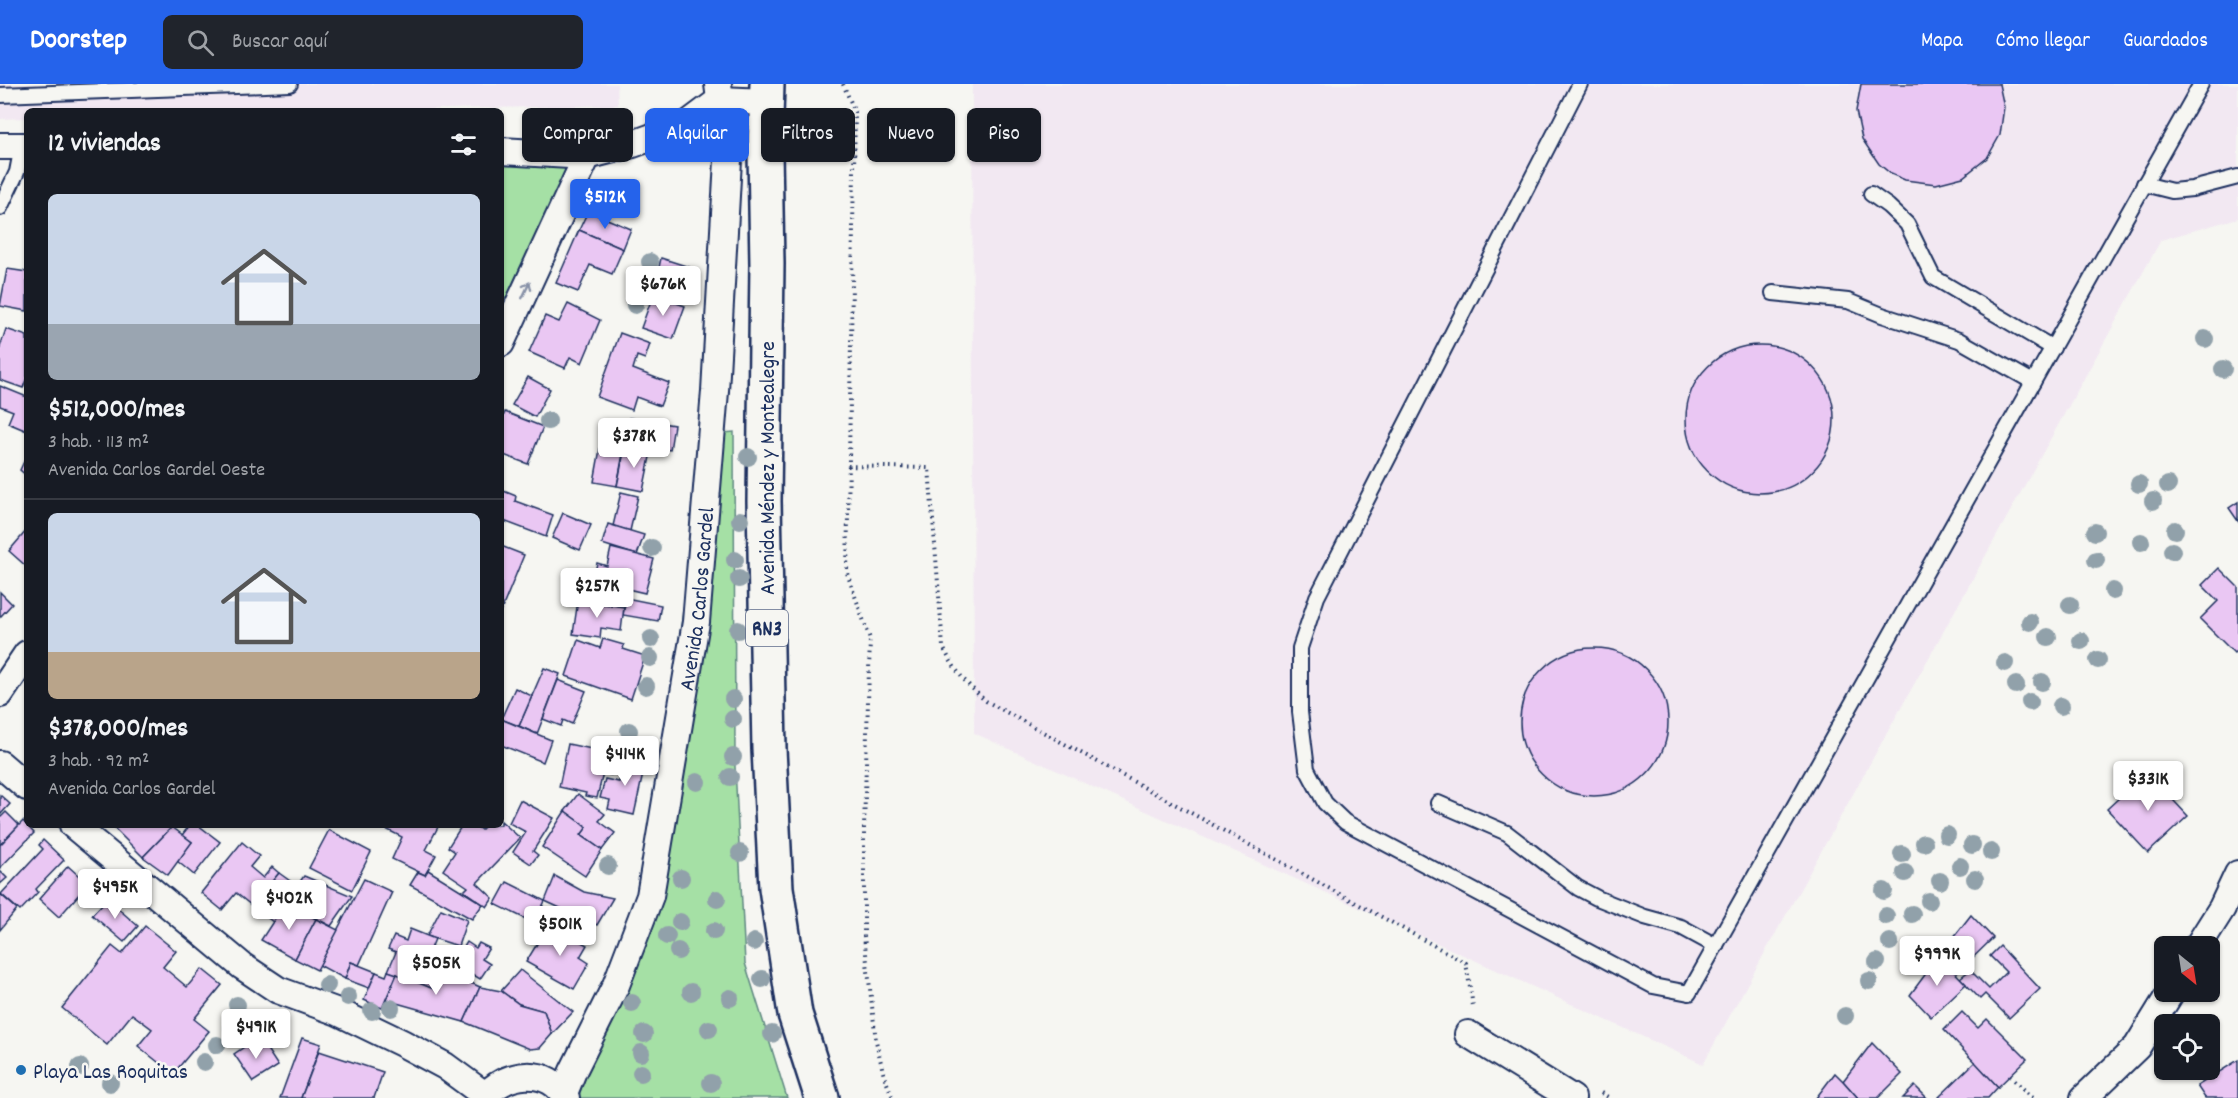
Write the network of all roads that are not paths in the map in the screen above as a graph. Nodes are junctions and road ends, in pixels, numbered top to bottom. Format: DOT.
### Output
graph roads {
  1 [pos="290,84"];
  2 [pos="1580,84"];
  3 [pos="2201,84"];
  4 [pos="719,92"];
  5 [pos="767,93"];
  6 [pos="0,95"];
  7 [pos="633,144"];
  8 [pos="16,146"];
  9 [pos="504,151"];
  10 [pos="522,152"];
  11 [pos="584,162"];
  12 [pos="2238,177"];
  13 [pos="2145,184"];
  14 [pos="1871,194"];
  15 [pos="0,208"];
  16 [pos="1773,293"];
  17 [pos="504,336"];
  18 [pos="2053,348"];
  19 [pos="2033,382"];
  20 [pos="24,658"];
  21 [pos="0,694"];
  22 [pos="0,764"];
  23 [pos="24,784"];
  24 [pos="1438,803"];
  25 [pos="77,828"];
  26 [pos="2238,874"];
  27 [pos="2230,909"];
  28 [pos="2207,936"];
  29 [pos="1716,946"];
  30 [pos="2165,1002"];
  31 [pos="1471,1023"];
  32 [pos="565,1096"];
  33 [pos="485,1097"];
  34 [pos="822,1098"];
  35 [pos="1572,1098"];
  36 [pos="2084,1098"];
  1 -- 6 [label="lane"];
  2 -- 29 [label="lane"];
  3 -- 13 [label="lane"];
  4 -- 5 [label="street"];
  4 -- 7 [label="street"];
  4 -- 32 [label="street, Avenida Carlos Gardel"];
  5 -- 34 [label="highway, Avenida Méndez y Montealegre / RN3"];
  8 -- 15 [label="lane"];
  9 -- 10 [label="street"];
  17 -- 11 [label="street, one-way"];
  12 -- 13 [label="lane"];
  13 -- 18 [label="lane"];
  14 -- 18 [label="lane"];
  16 -- 19 [label="lane"];
  18 -- 19 [label="lane"];
  19 -- 29 [label="lane"];
  20 -- 21 [label="street"];
  22 -- 23 [label="street"];
  24 -- 29 [label="lane"];
  25 -- 33 [label="street"];
  26 -- 27 [label="street"];
  27 -- 28 [label="street"];
  30 -- 36 [label="street"];
  31 -- 35 [label="street"];
  32 -- 33 [label="street"];
}
